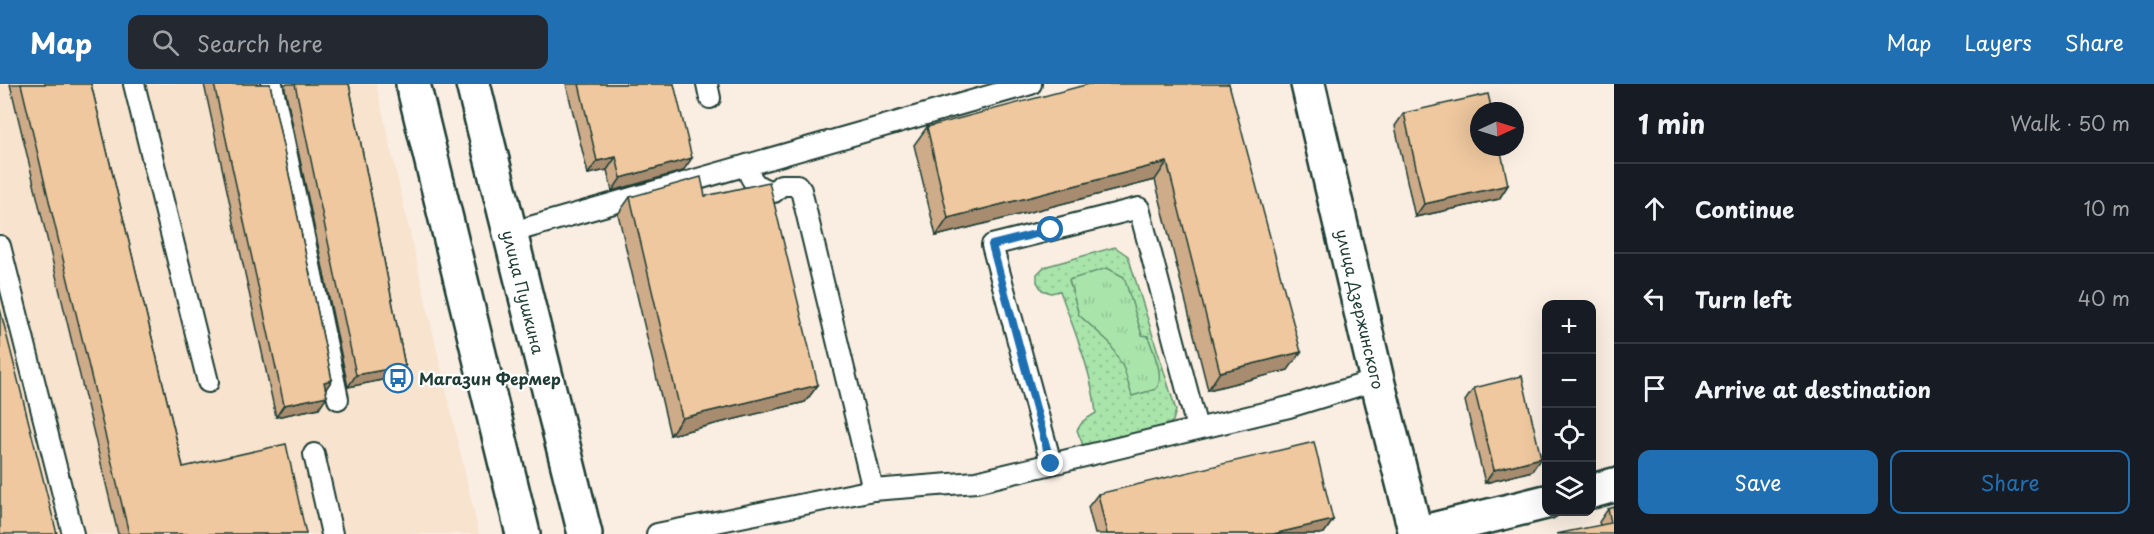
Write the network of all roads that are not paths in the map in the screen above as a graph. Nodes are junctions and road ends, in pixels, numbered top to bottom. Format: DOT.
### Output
graph roads {
  1 [pos="134,84"];
  2 [pos="272,84"];
  3 [pos="413,84"];
  4 [pos="473,84"];
  5 [pos="1031,84"];
  6 [pos="1314,86"];
  7 [pos="747,165"];
  8 [pos="509,233"];
  9 [pos="0,246"];
  10 [pos="1377,380"];
  11 [pos="208,381"];
  12 [pos="338,399"];
  13 [pos="1197,428"];
  14 [pos="314,454"];
  15 [pos="1051,464"];
  16 [pos="1614,485"];
  17 [pos="1596,489"];
  18 [pos="873,490"];
  19 [pos="1542,503"];
  20 [pos="73,534"];
  21 [pos="332,534"];
  22 [pos="523,534"];
  23 [pos="585,534"];
  24 [pos="657,534"];
  25 [pos="1416,534"];
  1 -- 11 [label="lane"];
  2 -- 12 [label="lane"];
  3 -- 22 [label="main road"];
  4 -- 8 [label="main road, улица Пушкина"];
  5 -- 7 [label="lane"];
  6 -- 10 [label="main road, улица Дзержинского"];
  7 -- 8 [label="lane"];
  7 -- 18 [label="lane"];
  8 -- 23 [label="main road, улица Пушкина"];
  9 -- 20 [label="lane"];
  10 -- 13 [label="lane"];
  10 -- 25 [label="main road, улица Дзержинского"];
  13 -- 15 [label="lane"];
  13 -- 15 [label="lane"];
  14 -- 21 [label="lane"];
  15 -- 18 [label="lane"];
  16 -- 17 [label="main road"];
  18 -- 24 [label="lane"];
  19 -- 25 [label="main road"];
}
